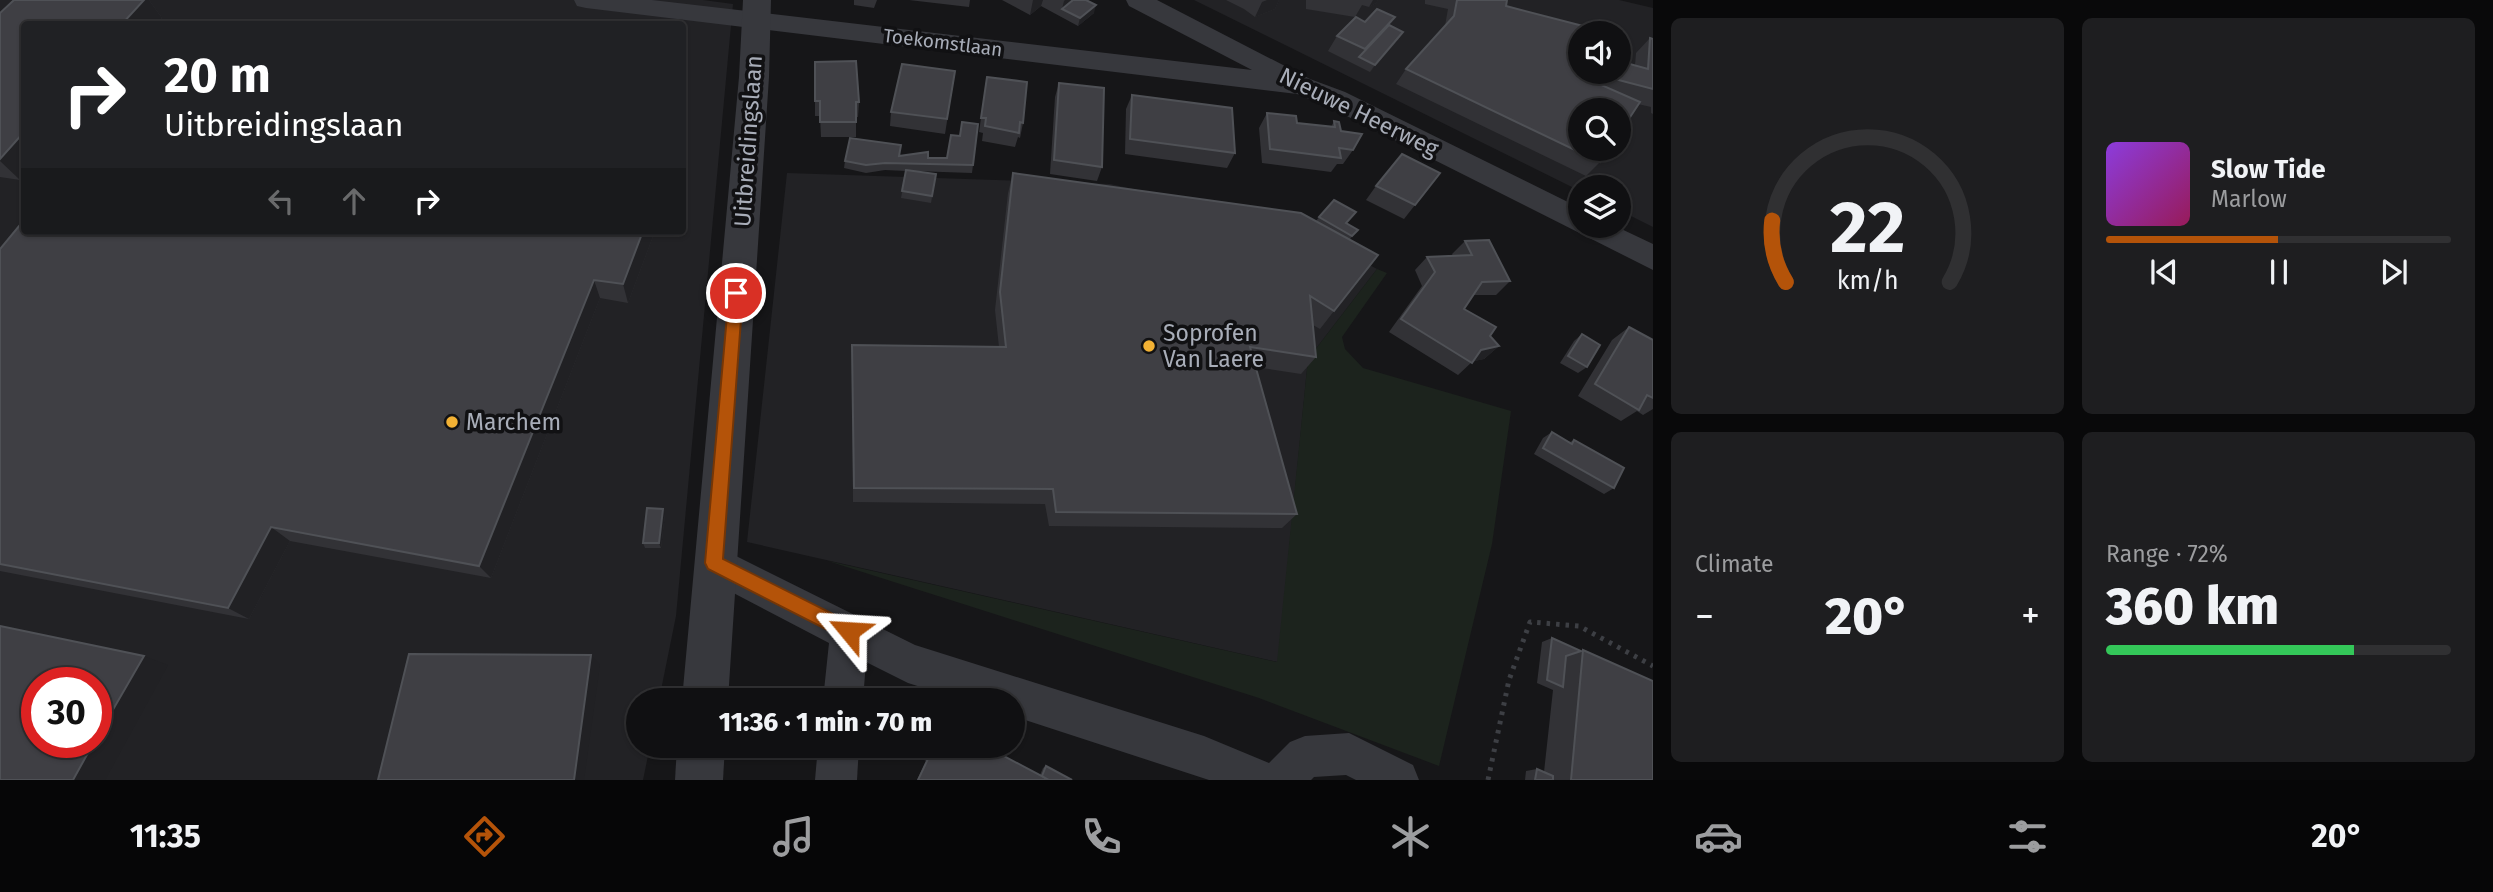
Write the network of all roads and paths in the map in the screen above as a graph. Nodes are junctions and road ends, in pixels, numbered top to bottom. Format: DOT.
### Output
graph roads {
  1 [pos="586,0"];
  2 [pos="1138,0"];
  3 [pos="757,10"];
  4 [pos="1301,85"];
  5 [pos="1568,216"];
  6 [pos="1613,238"];
  7 [pos="1653,258"];
  8 [pos="714,563"];
  9 [pos="849,631"];
  10 [pos="1653,666"];
  11 [pos="706,688"];
  12 [pos="844,688"];
  13 [pos="700,758"];
  14 [pos="838,758"];
  15 [pos="699,780"];
  16 [pos="836,780"];
  17 [pos="1259,780"];
  18 [pos="1282,780"];
  19 [pos="1398,780"];
  20 [pos="1488,780"];
  1 -- 3 [label="street, Toekomstlaan"];
  2 -- 4 [label="street, Nieuwe Heerweg"];
  3 -- 4 [label="street, Toekomstlaan"];
  3 -- 8 [label="street, Uitbreidingslaan"];
  4 -- 5 [label="street, Nieuwe Heerweg"];
  6 -- 7 [label="street"];
  8 -- 9 [label="street"];
  8 -- 11 [label="street, Uitbreidingslaan"];
  9 -- 12 [label="street"];
  9 -- 17 [label="street"];
  10 -- 20 [label="path"];
  13 -- 15 [label="street"];
  14 -- 16 [label="street"];
  18 -- 19 [label="street"];
}
